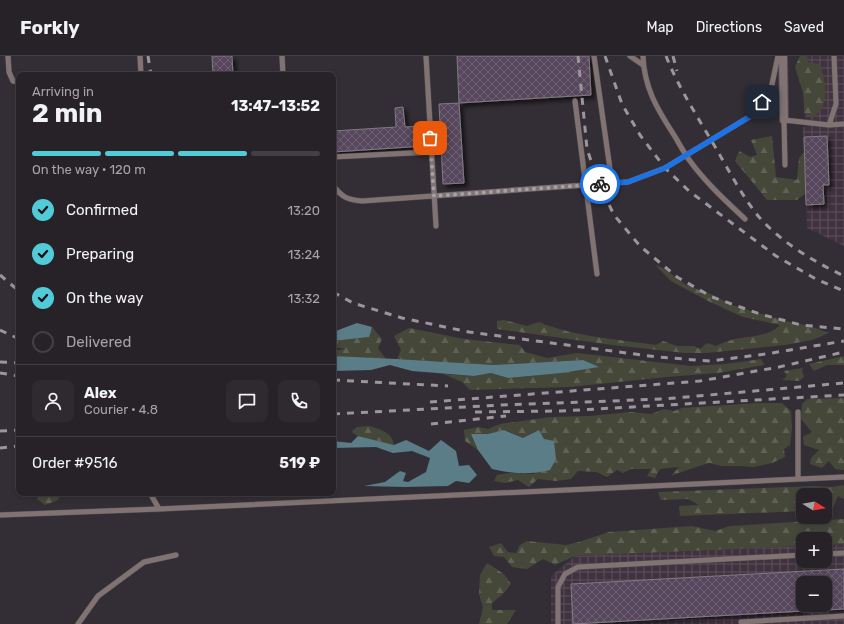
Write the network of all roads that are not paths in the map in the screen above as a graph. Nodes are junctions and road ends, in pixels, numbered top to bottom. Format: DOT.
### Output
graph roads {
  1 [pos="8,56"];
  2 [pos="140,56"];
  3 [pos="282,56"];
  4 [pos="426,56"];
  5 [pos="594,56"];
  6 [pos="630,56"];
  7 [pos="643,56"];
  8 [pos="778,56"];
  9 [pos="783,56"];
  10 [pos="834,56"];
  11 [pos="643,65"];
  12 [pos="141,72"];
  13 [pos="283,72"];
  14 [pos="16,81"];
  15 [pos="575,101"];
  16 [pos="784,120"];
  17 [pos="844,124"];
  18 [pos="829,125"];
  19 [pos="431,152"];
  20 [pos="687,155"];
  21 [pos="336,157"];
  22 [pos="785,165"];
  23 [pos="612,184"];
  24 [pos="586,185"];
  25 [pos="336,190"];
  26 [pos="434,196"];
  27 [pos="745,219"];
  28 [pos="436,226"];
  29 [pos="597,274"];
  30 [pos="798,412"];
  31 [pos="844,477"];
  32 [pos="798,479"];
  33 [pos="152,496"];
  34 [pos="159,509"];
  35 [pos="0,515"];
  36 [pos="844,553"];
  37 [pos="832,554"];
  38 [pos="176,555"];
  39 [pos="796,555"];
  40 [pos="844,616"];
  41 [pos="741,622"];
  42 [pos="78,624"];
  43 [pos="558,624"];
  1 -- 14 [label="lane"];
  2 -- 12 [label="lane"];
  3 -- 13 [label="lane"];
  4 -- 19 [label="lane"];
  5 -- 23 [label="lane"];
  6 -- 11 [label="lane"];
  7 -- 11 [label="lane"];
  8 -- 20 [label="lane"];
  9 -- 16 [label="street"];
  10 -- 18 [label="lane"];
  11 -- 20 [label="lane"];
  15 -- 24 [label="lane"];
  16 -- 18 [label="lane"];
  16 -- 22 [label="lane"];
  17 -- 18 [label="lane"];
  19 -- 21 [label="lane"];
  19 -- 26 [label="lane"];
  20 -- 23 [label="lane"];
  20 -- 27 [label="lane"];
  23 -- 24 [label="lane"];
  24 -- 26 [label="lane"];
  24 -- 29 [label="lane"];
  25 -- 26 [label="lane"];
  26 -- 28 [label="lane"];
  30 -- 32 [label="lane"];
  31 -- 32 [label="lane"];
  32 -- 34 [label="lane"];
  33 -- 34 [label="lane"];
  34 -- 35 [label="lane"];
  36 -- 37 [label="lane"];
  38 -- 42 [label="lane"];
  39 -- 43 [label="lane"];
  40 -- 41 [label="lane"];
}
